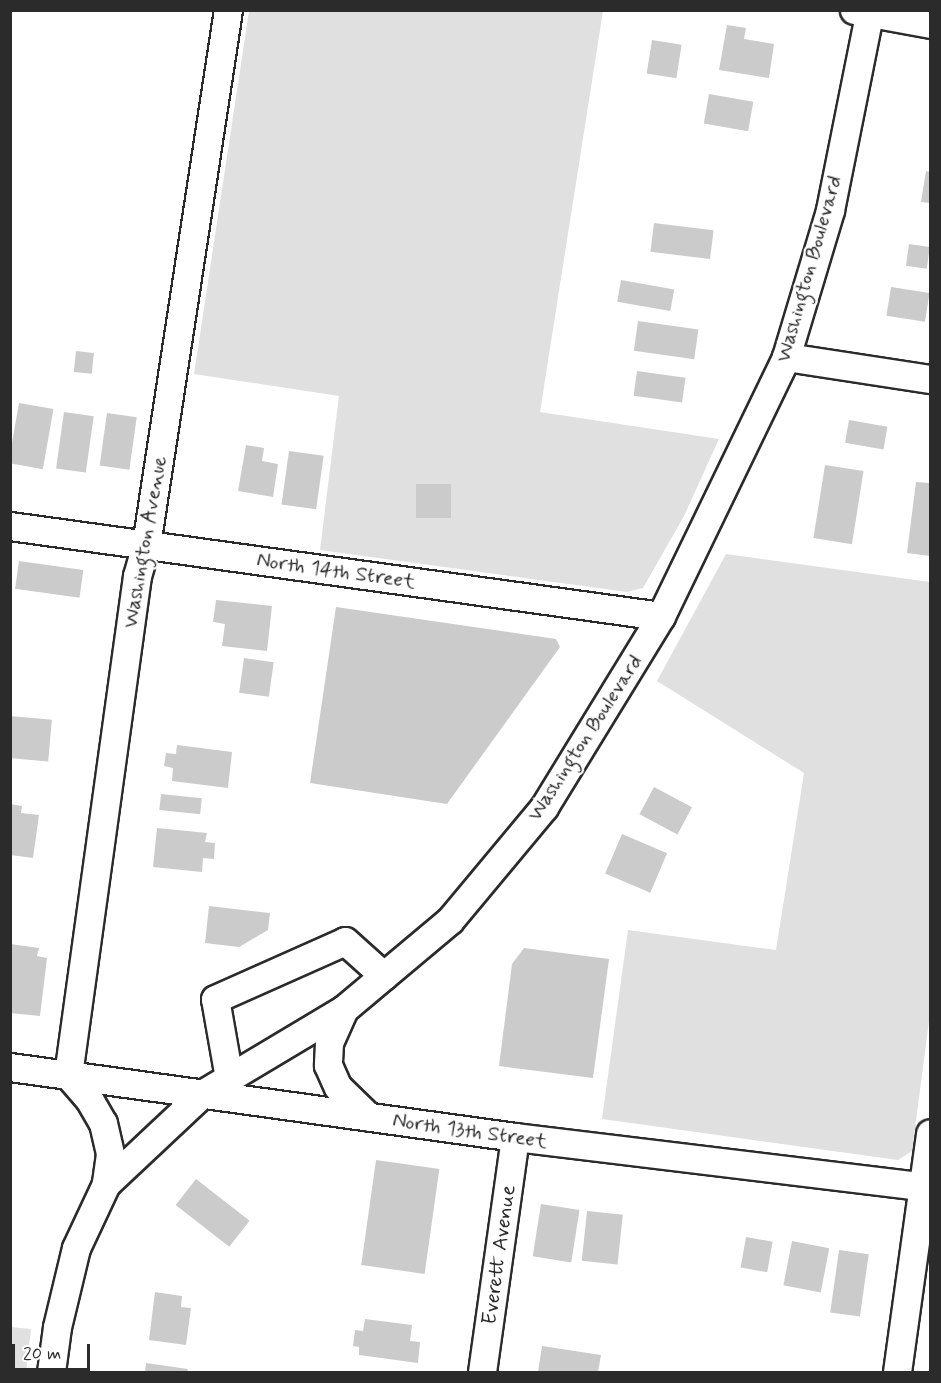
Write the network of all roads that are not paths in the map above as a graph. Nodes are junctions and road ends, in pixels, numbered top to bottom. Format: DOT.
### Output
graph roads {
  1 [pos="228,10"];
  2 [pos="865,12"];
  3 [pos="930,24"];
  4 [pos="786,357"];
  5 [pos="930,379"];
  6 [pos="10,526"];
  7 [pos="146,545"];
  8 [pos="662,616"];
  9 [pos="384,976"];
  10 [pos="344,1009"];
  11 [pos="10,1067"];
  12 [pos="68,1075"];
  13 [pos="229,1078"];
  14 [pos="202,1094"];
  15 [pos="369,1117"];
  16 [pos="930,1133"];
  17 [pos="515,1137"];
  18 [pos="106,1184"];
  19 [pos="927,1186"];
  20 [pos="51,1372"];
  21 [pos="482,1372"];
  22 [pos="897,1372"];
  1 -- 7 [label="street, Washington Avenue"];
  2 -- 3 [label="street"];
  2 -- 4 [label="street, Washington Boulevard"];
  4 -- 5 [label="street"];
  4 -- 8 [label="street, Washington Boulevard"];
  6 -- 7 [label="street, North 14th Street"];
  7 -- 8 [label="street, North 14th Street"];
  7 -- 12 [label="street, Washington Avenue"];
  8 -- 9 [label="street, Washington Boulevard"];
  9 -- 10 [label="street, Washington Boulevard"];
  9 -- 13 [label="street"];
  10 -- 13 [label="street, Washington Boulevard"];
  10 -- 15 [label="street"];
  11 -- 12 [label="street, North 13th Street"];
  12 -- 14 [label="street, North 13th Street"];
  12 -- 18 [label="street"];
  13 -- 14 [label="street, Washington Boulevard"];
  14 -- 15 [label="street, North 13th Street"];
  14 -- 18 [label="street, Washington Boulevard"];
  15 -- 17 [label="street, North 13th Street"];
  16 -- 19 [label="street"];
  17 -- 19 [label="street, North 13th Street"];
  17 -- 21 [label="street, Everett Avenue"];
  18 -- 20 [label="street, Washington Boulevard"];
  19 -- 22 [label="street"];
}
